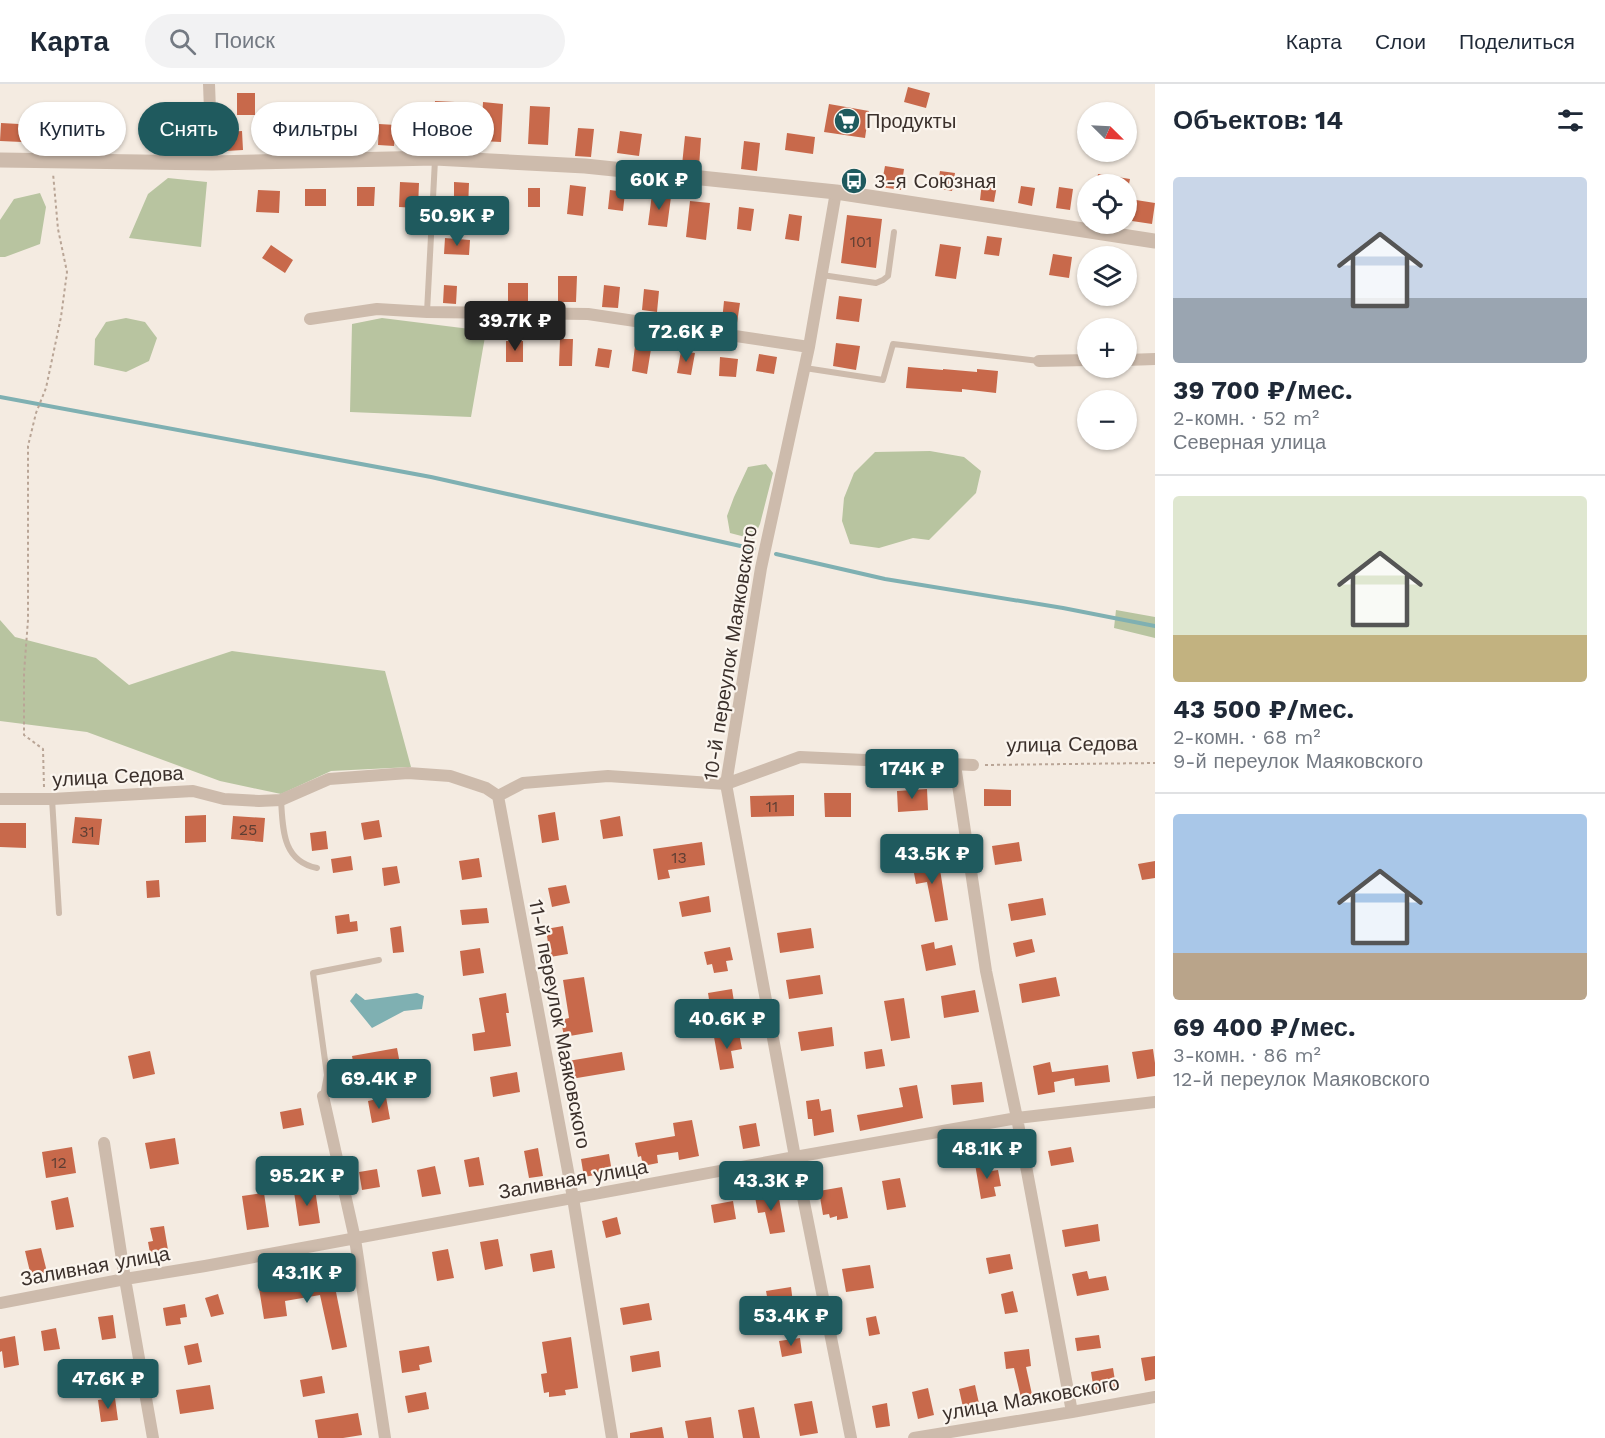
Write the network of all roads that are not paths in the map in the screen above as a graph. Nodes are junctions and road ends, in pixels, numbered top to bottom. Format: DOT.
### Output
graph roads {
  1 [pos="209,84"];
  2 [pos="435,158"];
  3 [pos="0,160"];
  4 [pos="212,163"];
  5 [pos="836,192"];
  6 [pos="894,232"];
  7 [pos="1155,241"];
  8 [pos="822,275"];
  9 [pos="428,312"];
  10 [pos="310,319"];
  11 [pos="809,347"];
  12 [pos="1155,359"];
  13 [pos="1077,360"];
  14 [pos="1137,360"];
  15 [pos="1039,361"];
  16 [pos="805,368"];
  17 [pos="955,765"];
  18 [pos="973,765"];
  19 [pos="726,784"];
  20 [pos="498,796"];
  21 [pos="0,799"];
  22 [pos="48,799"];
  23 [pos="281,800"];
  24 [pos="317,868"];
  25 [pos="59,913"];
  26 [pos="379,960"];
  27 [pos="323,1096"];
  28 [pos="1155,1102"];
  29 [pos="1017,1118"];
  30 [pos="104,1143"];
  31 [pos="795,1157"];
  32 [pos="573,1198"];
  33 [pos="356,1239"];
  34 [pos="125,1279"];
  35 [pos="0,1303"];
  36 [pos="1155,1396"];
  37 [pos="1072,1412"];
  38 [pos="153,1438"];
  39 [pos="385,1438"];
  40 [pos="612,1438"];
  41 [pos="851,1438"];
  42 [pos="914,1438"];
  1 -- 4 [label="street"];
  2 -- 4 [label="street"];
  2 -- 5 [label="street"];
  2 -- 9 [label="lane"];
  3 -- 4 [label="street"];
  5 -- 7 [label="street"];
  5 -- 8 [label="street, 10-й переулок Маяковского"];
  6 -- 8 [label="lane"];
  8 -- 11 [label="street, 10-й переулок Маяковского"];
  9 -- 10 [label="street"];
  9 -- 11 [label="street"];
  11 -- 16 [label="street, 10-й переулок Маяковского"];
  12 -- 14 [label="street"];
  13 -- 15 [label="street"];
  15 -- 16 [label="lane"];
  16 -- 19 [label="street, 10-й переулок Маяковского"];
  17 -- 18 [label="street"];
  17 -- 19 [label="street"];
  17 -- 29 [label="street"];
  19 -- 20 [label="street"];
  19 -- 31 [label="street, 10-й переулок Маяковского"];
  20 -- 23 [label="street, улица Седова"];
  20 -- 32 [label="street, 11-й переулок Маяковского"];
  21 -- 22 [label="street, улица Седова"];
  22 -- 23 [label="street, улица Седова"];
  22 -- 25 [label="lane"];
  23 -- 24 [label="lane"];
  26 -- 27 [label="lane"];
  27 -- 33 [label="street"];
  28 -- 29 [label="street, Заливная улица"];
  29 -- 31 [label="street, Заливная улица"];
  29 -- 37 [label="street"];
  30 -- 34 [label="street"];
  31 -- 32 [label="street, Заливная улица"];
  31 -- 41 [label="street, 10-й переулок Маяковского"];
  32 -- 33 [label="street, Заливная улица"];
  32 -- 40 [label="street, 11-й переулок Маяковского"];
  33 -- 34 [label="street, Заливная улица"];
  33 -- 39 [label="street"];
  34 -- 35 [label="street, Заливная улица"];
  34 -- 38 [label="street"];
  36 -- 37 [label="street, улица Маяковского"];
  37 -- 42 [label="street, улица Маяковского"];
}
